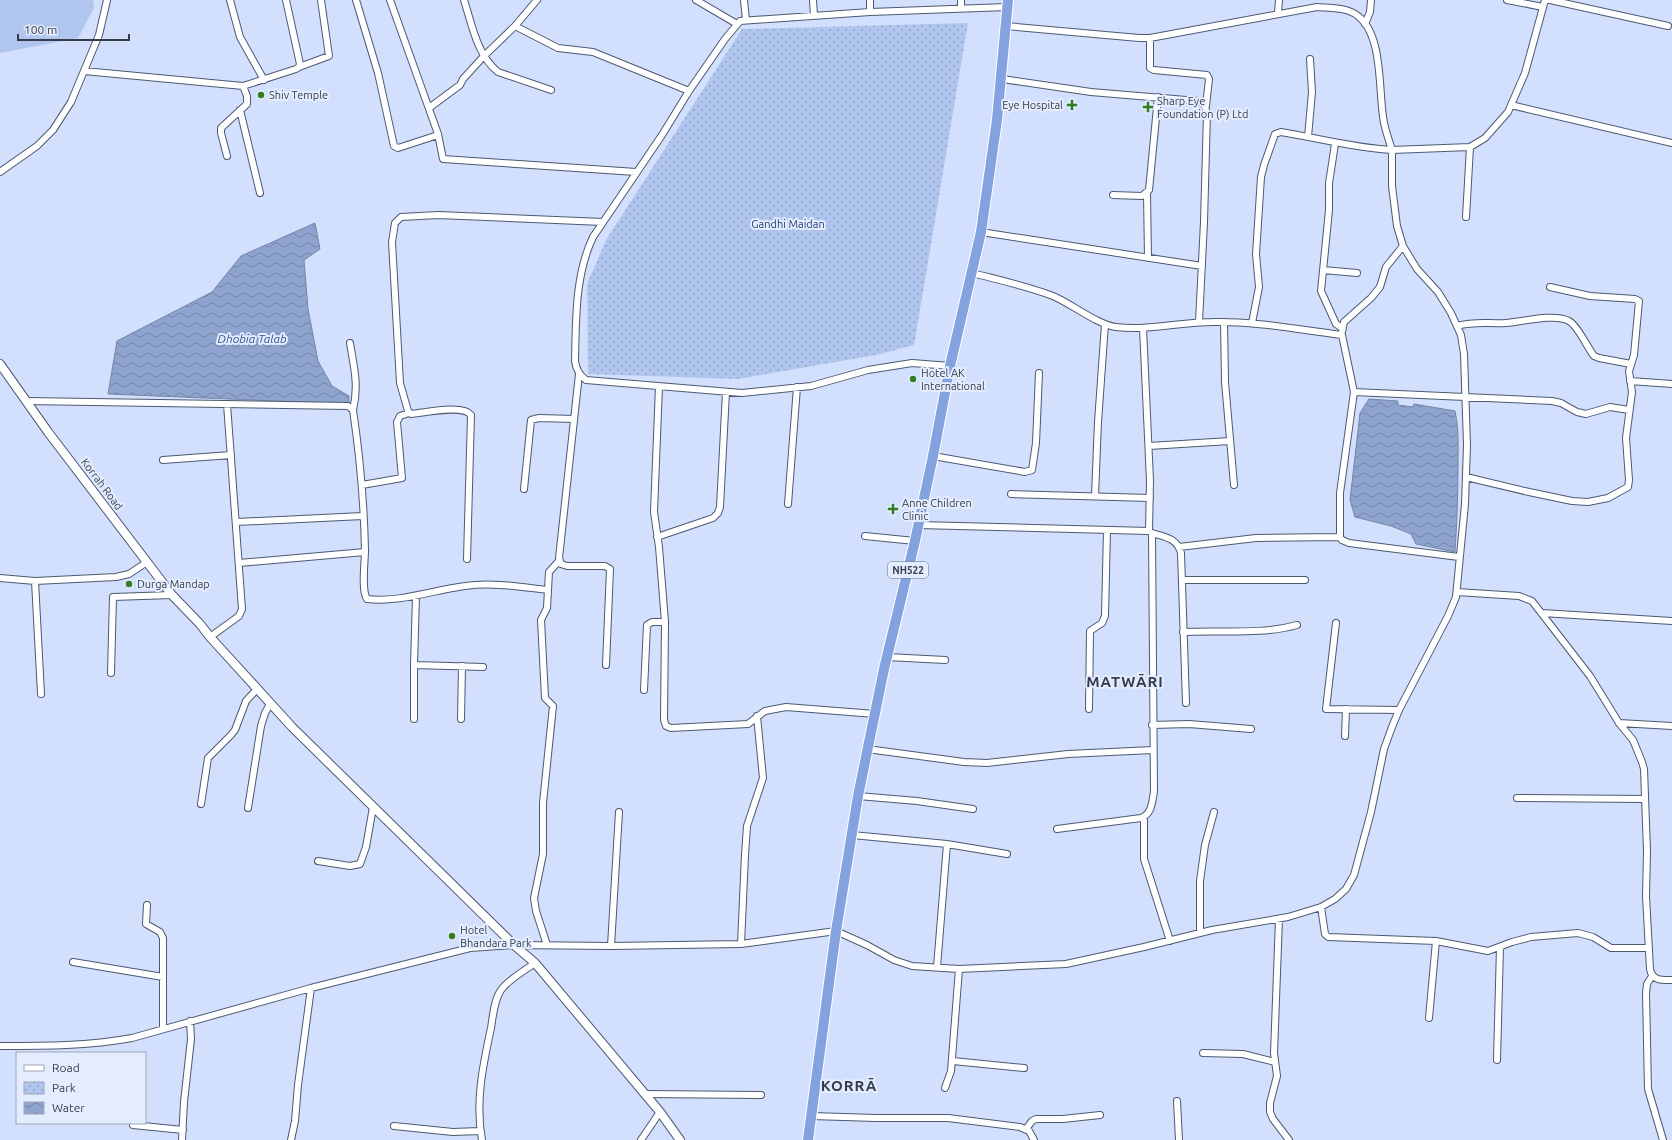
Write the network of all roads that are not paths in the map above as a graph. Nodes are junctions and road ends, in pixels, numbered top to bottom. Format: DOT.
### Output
graph roads {
  1 [pos="107,0"];
  2 [pos="230,0"];
  3 [pos="286,0"];
  4 [pos="321,0"];
  5 [pos="356,0"];
  6 [pos="390,0"];
  7 [pos="464,0"];
  8 [pos="537,0"];
  9 [pos="696,0"];
  10 [pos="744,0"];
  11 [pos="813,0"];
  12 [pos="870,0"];
  13 [pos="961,0"];
  14 [pos="1279,0"];
  15 [pos="1370,0"];
  16 [pos="1507,0"];
  17 [pos="1545,0"];
  18 [pos="1550,0"];
  19 [pos="703,2"];
  20 [pos="1008,3"];
  21 [pos="1543,7"];
  22 [pos="961,8"];
  23 [pos="870,12"];
  24 [pos="1278,13"];
  25 [pos="814,16"];
  26 [pos="746,20"];
  27 [pos="737,24"];
  28 [pos="1365,24"];
  29 [pos="514,26"];
  30 [pos="1006,26"];
  31 [pos="1668,26"];
  32 [pos="1150,38"];
  33 [pos="484,56"];
  34 [pos="1310,59"];
  35 [pos="299,67"];
  36 [pos="84,71"];
  37 [pos="1002,79"];
  38 [pos="264,80"];
  39 [pos="243,86"];
  40 [pos="551,90"];
  41 [pos="689,91"];
  42 [pos="1158,97"];
  43 [pos="1511,105"];
  44 [pos="1206,106"];
  45 [pos="429,108"];
  46 [pos="240,110"];
  47 [pos="438,135"];
  48 [pos="1308,137"];
  49 [pos="1335,144"];
  50 [pos="1672,144"];
  51 [pos="1470,147"];
  52 [pos="1392,150"];
  53 [pos="227,156"];
  54 [pos="0,172"];
  55 [pos="636,172"];
  56 [pos="260,193"];
  57 [pos="1147,193"];
  58 [pos="1113,195"];
  59 [pos="1466,217"];
  60 [pos="602,222"];
  61 [pos="981,232"];
  62 [pos="1403,246"];
  63 [pos="1148,258"];
  64 [pos="1202,266"];
  65 [pos="1323,270"];
  66 [pos="972,273"];
  67 [pos="1358,273"];
  68 [pos="1550,287"];
  69 [pos="1199,322"];
  70 [pos="1224,322"];
  71 [pos="1252,323"];
  72 [pos="1105,324"];
  73 [pos="1457,326"];
  74 [pos="1143,328"];
  75 [pos="1342,328"];
  76 [pos="1342,335"];
  77 [pos="350,343"];
  78 [pos="0,364"];
  79 [pos="1631,364"];
  80 [pos="950,366"];
  81 [pos="1039,373"];
  82 [pos="579,374"];
  83 [pos="1630,381"];
  84 [pos="1672,384"];
  85 [pos="659,386"];
  86 [pos="798,387"];
  87 [pos="726,392"];
  88 [pos="1354,392"];
  89 [pos="1466,397"];
  90 [pos="26,401"];
  91 [pos="227,404"];
  92 [pos="353,410"];
  93 [pos="1629,410"];
  94 [pos="409,413"];
  95 [pos="574,419"];
  96 [pos="1230,441"];
  97 [pos="1149,446"];
  98 [pos="231,455"];
  99 [pos="933,456"];
  100 [pos="163,460"];
  101 [pos="1466,477"];
  102 [pos="362,485"];
  103 [pos="1234,485"];
  104 [pos="524,489"];
  105 [pos="1011,494"];
  106 [pos="1095,496"];
  107 [pos="1150,498"];
  108 [pos="788,504"];
  109 [pos="363,516"];
  110 [pos="236,522"];
  111 [pos="918,525"];
  112 [pos="1107,530"];
  113 [pos="1150,532"];
  114 [pos="865,536"];
  115 [pos="1340,536"];
  116 [pos="657,537"];
  117 [pos="915,541"];
  118 [pos="1179,547"];
  119 [pos="365,552"];
  120 [pos="1459,557"];
  121 [pos="467,559"];
  122 [pos="559,561"];
  123 [pos="147,562"];
  124 [pos="239,563"];
  125 [pos="0,578"];
  126 [pos="1182,580"];
  127 [pos="1306,580"];
  128 [pos="35,581"];
  129 [pos="548,590"];
  130 [pos="1456,592"];
  131 [pos="172,595"];
  132 [pos="416,596"];
  133 [pos="1542,613"];
  134 [pos="1672,621"];
  135 [pos="665,622"];
  136 [pos="1336,623"];
  137 [pos="1298,625"];
  138 [pos="1183,632"];
  139 [pos="210,637"];
  140 [pos="887,657"];
  141 [pos="945,660"];
  142 [pos="414,665"];
  143 [pos="606,665"];
  144 [pos="462,666"];
  145 [pos="482,667"];
  146 [pos="111,673"];
  147 [pos="257,689"];
  148 [pos="644,690"];
  149 [pos="41,694"];
  150 [pos="1186,703"];
  151 [pos="270,704"];
  152 [pos="1089,709"];
  153 [pos="1346,709"];
  154 [pos="1399,710"];
  155 [pos="875,714"];
  156 [pos="757,716"];
  157 [pos="414,719"];
  158 [pos="461,719"];
  159 [pos="1619,723"];
  160 [pos="1152,725"];
  161 [pos="1672,726"];
  162 [pos="1251,729"];
  163 [pos="1345,736"];
  164 [pos="867,749"];
  165 [pos="1153,750"];
  166 [pos="858,796"];
  167 [pos="1517,798"];
  168 [pos="1645,799"];
  169 [pos="201,804"];
  170 [pos="373,807"];
  171 [pos="248,808"];
  172 [pos="973,809"];
  173 [pos="619,812"];
  174 [pos="1214,812"];
  175 [pos="1144,817"];
  176 [pos="1057,829"];
  177 [pos="852,835"];
  178 [pos="947,844"];
  179 [pos="1007,854"];
  180 [pos="318,861"];
  181 [pos="147,905"];
  182 [pos="1321,908"];
  183 [pos="1279,919"];
  184 [pos="836,931"];
  185 [pos="1200,933"];
  186 [pos="1170,941"];
  187 [pos="1436,941"];
  188 [pos="741,944"];
  189 [pos="514,945"];
  190 [pos="547,945"];
  191 [pos="611,946"];
  192 [pos="1500,947"];
  193 [pos="1649,948"];
  194 [pos="73,962"];
  195 [pos="535,964"];
  196 [pos="937,967"];
  197 [pos="959,969"];
  198 [pos="1652,976"];
  199 [pos="163,977"];
  200 [pos="1672,980"];
  201 [pos="311,988"];
  202 [pos="1429,1018"];
  203 [pos="190,1021"];
  204 [pos="163,1029"];
  205 [pos="0,1046"];
  206 [pos="1203,1053"];
  207 [pos="1496,1060"];
  208 [pos="952,1061"];
  209 [pos="1275,1062"];
  210 [pos="1024,1068"];
  211 [pos="945,1088"];
  212 [pos="644,1094"];
  213 [pos="761,1095"];
  214 [pos="1177,1101"];
  215 [pos="660,1112"];
  216 [pos="1100,1115"];
  217 [pos="811,1116"];
  218 [pos="134,1125"];
  219 [pos="394,1126"];
  220 [pos="1026,1129"];
  221 [pos="183,1130"];
  222 [pos="480,1131"];
  223 [pos="182,1140"];
  224 [pos="291,1140"];
  225 [pos="482,1140"];
  226 [pos="641,1140"];
  227 [pos="680,1140"];
  228 [pos="808,1140"];
  229 [pos="1034,1140"];
  230 [pos="1179,1140"];
  231 [pos="1288,1140"];
  232 [pos="1663,1140"];
  1 -- 36 [label="street"];
  2 -- 38 [label="street"];
  3 -- 35 [label="street"];
  4 -- 35 [label="street"];
  5 -- 47 [label="street"];
  6 -- 45 [label="street"];
  7 -- 33 [label="street"];
  8 -- 29 [label="street"];
  9 -- 19 [label="street"];
  10 -- 26 [label="street"];
  11 -- 25 [label="street"];
  12 -- 23 [label="street"];
  13 -- 22 [label="street"];
  14 -- 24 [label="street"];
  15 -- 28 [label="street"];
  16 -- 21 [label="street"];
  17 -- 21 [label="street"];
  18 -- 31 [label="street"];
  19 -- 27 [label="street"];
  20 -- 22 [label="street"];
  20 -- 30 [label="highway, NH522"];
  21 -- 43 [label="street"];
  22 -- 23 [label="street"];
  23 -- 25 [label="street"];
  24 -- 28 [label="street"];
  24 -- 32 [label="street"];
  25 -- 26 [label="street"];
  26 -- 27 [label="street"];
  27 -- 41 [label="street"];
  28 -- 52 [label="street"];
  29 -- 33 [label="street"];
  29 -- 41 [label="street"];
  30 -- 32 [label="street"];
  30 -- 37 [label="highway, NH522"];
  32 -- 44 [label="street"];
  33 -- 40 [label="street"];
  33 -- 45 [label="street"];
  34 -- 48 [label="street"];
  35 -- 38 [label="street"];
  36 -- 39 [label="street"];
  36 -- 54 [label="street"];
  37 -- 42 [label="street"];
  37 -- 61 [label="highway, NH522"];
  38 -- 39 [label="street"];
  39 -- 46 [label="street"];
  41 -- 55 [label="street"];
  42 -- 44 [label="street"];
  42 -- 57 [label="street"];
  43 -- 50 [label="street"];
  43 -- 51 [label="street"];
  44 -- 64 [label="street"];
  45 -- 47 [label="street"];
  46 -- 53 [label="street"];
  46 -- 56 [label="street"];
  47 -- 55 [label="street"];
  48 -- 49 [label="street"];
  48 -- 71 [label="street"];
  49 -- 52 [label="street"];
  49 -- 65 [label="street"];
  51 -- 52 [label="street"];
  51 -- 59 [label="street"];
  52 -- 62 [label="street"];
  55 -- 60 [label="street"];
  57 -- 58 [label="street"];
  57 -- 63 [label="street"];
  60 -- 82 [label="street"];
  60 -- 94 [label="street"];
  61 -- 63 [label="street"];
  61 -- 66 [label="highway, NH522"];
  62 -- 73 [label="street"];
  62 -- 75 [label="street"];
  63 -- 64 [label="street"];
  64 -- 69 [label="street"];
  65 -- 67 [label="street"];
  65 -- 75 [label="street"];
  66 -- 72 [label="street"];
  66 -- 80 [label="highway, NH522"];
  68 -- 79 [label="street"];
  69 -- 70 [label="street"];
  69 -- 74 [label="street"];
  70 -- 71 [label="street"];
  70 -- 96 [label="street"];
  71 -- 76 [label="street"];
  72 -- 74 [label="street"];
  72 -- 106 [label="street"];
  73 -- 79 [label="street"];
  73 -- 89 [label="street"];
  74 -- 97 [label="street"];
  75 -- 76 [label="street"];
  76 -- 88 [label="street"];
  77 -- 92 [label="street"];
  78 -- 90 [label="main road, Korrah Road"];
  79 -- 83 [label="street"];
  80 -- 86 [label="street"];
  80 -- 99 [label="highway, NH522"];
  81 -- 99 [label="street"];
  82 -- 85 [label="street"];
  82 -- 95 [label="street"];
  83 -- 84 [label="street"];
  83 -- 93 [label="street"];
  85 -- 87 [label="street"];
  85 -- 116 [label="street"];
  86 -- 87 [label="street"];
  86 -- 108 [label="street"];
  87 -- 116 [label="street"];
  88 -- 89 [label="street"];
  88 -- 115 [label="street"];
  89 -- 93 [label="street"];
  89 -- 101 [label="street"];
  90 -- 91 [label="street"];
  90 -- 123 [label="main road, Korrah Road"];
  91 -- 92 [label="street"];
  91 -- 98 [label="street"];
  92 -- 102 [label="street"];
  93 -- 101 [label="street"];
  94 -- 102 [label="street"];
  94 -- 121 [label="street"];
  95 -- 104 [label="street"];
  95 -- 122 [label="street"];
  96 -- 97 [label="street"];
  96 -- 103 [label="street"];
  97 -- 107 [label="street"];
  98 -- 100 [label="street"];
  98 -- 110 [label="street"];
  99 -- 111 [label="highway, NH522"];
  101 -- 120 [label="street"];
  102 -- 109 [label="street"];
  105 -- 106 [label="street"];
  106 -- 107 [label="street"];
  107 -- 113 [label="street"];
  109 -- 110 [label="street"];
  109 -- 119 [label="street"];
  110 -- 124 [label="street"];
  111 -- 112 [label="street"];
  111 -- 117 [label="highway, NH522"];
  112 -- 113 [label="street"];
  112 -- 152 [label="street"];
  113 -- 118 [label="street"];
  113 -- 160 [label="street"];
  114 -- 117 [label="street"];
  115 -- 118 [label="street"];
  115 -- 120 [label="street"];
  116 -- 135 [label="street"];
  117 -- 140 [label="highway, NH522"];
  118 -- 126 [label="street"];
  119 -- 124 [label="street"];
  119 -- 132 [label="street"];
  120 -- 130 [label="street"];
  122 -- 129 [label="street"];
  122 -- 143 [label="street"];
  123 -- 128 [label="street"];
  123 -- 131 [label="main road, Korrah Road"];
  124 -- 139 [label="street"];
  125 -- 128 [label="street"];
  126 -- 127 [label="street"];
  126 -- 138 [label="street"];
  128 -- 149 [label="street"];
  129 -- 132 [label="street"];
  129 -- 190 [label="street"];
  130 -- 133 [label="street"];
  130 -- 154 [label="street"];
  131 -- 139 [label="main road, Korrah Road"];
  131 -- 146 [label="street"];
  132 -- 142 [label="street"];
  133 -- 134 [label="street"];
  133 -- 159 [label="street"];
  135 -- 148 [label="street"];
  135 -- 156 [label="street"];
  136 -- 153 [label="street"];
  137 -- 138 [label="street"];
  138 -- 150 [label="street"];
  139 -- 147 [label="main road, Korrah Road"];
  140 -- 141 [label="street"];
  140 -- 155 [label="highway, NH522"];
  142 -- 144 [label="street"];
  142 -- 157 [label="street"];
  144 -- 145 [label="street"];
  144 -- 158 [label="street"];
  147 -- 151 [label="main road, Korrah Road"];
  147 -- 169 [label="street"];
  151 -- 170 [label="main road, Korrah Road"];
  151 -- 171 [label="street"];
  153 -- 154 [label="street"];
  153 -- 163 [label="street"];
  154 -- 182 [label="street"];
  155 -- 156 [label="street"];
  155 -- 164 [label="highway, NH522"];
  156 -- 188 [label="street"];
  159 -- 161 [label="street"];
  159 -- 168 [label="street"];
  160 -- 162 [label="street"];
  160 -- 165 [label="street"];
  164 -- 165 [label="street"];
  164 -- 166 [label="highway, NH522"];
  165 -- 175 [label="street"];
  166 -- 172 [label="street"];
  166 -- 177 [label="highway, NH522"];
  167 -- 168 [label="street"];
  168 -- 193 [label="street"];
  170 -- 180 [label="street"];
  170 -- 189 [label="main road, Korrah Road"];
  173 -- 191 [label="street"];
  174 -- 185 [label="street"];
  175 -- 176 [label="street"];
  175 -- 186 [label="street"];
  177 -- 178 [label="street"];
  177 -- 184 [label="highway, NH522"];
  178 -- 179 [label="street"];
  178 -- 196 [label="street"];
  181 -- 199 [label="street"];
  182 -- 183 [label="street"];
  182 -- 187 [label="street"];
  183 -- 185 [label="street"];
  183 -- 209 [label="street"];
  184 -- 188 [label="street"];
  184 -- 196 [label="street"];
  184 -- 217 [label="highway, NH522"];
  185 -- 186 [label="street"];
  186 -- 197 [label="street"];
  187 -- 192 [label="street"];
  187 -- 202 [label="street"];
  188 -- 191 [label="street"];
  189 -- 190 [label="street"];
  189 -- 195 [label="main road, Korrah Road"];
  189 -- 201 [label="street"];
  190 -- 191 [label="street"];
  192 -- 193 [label="street"];
  192 -- 207 [label="street"];
  193 -- 198 [label="street"];
  194 -- 199 [label="street"];
  195 -- 212 [label="main road, Korrah Road"];
  195 -- 222 [label="street"];
  196 -- 197 [label="street"];
  197 -- 208 [label="street"];
  198 -- 200 [label="street"];
  198 -- 232 [label="street"];
  199 -- 204 [label="street"];
  201 -- 203 [label="street"];
  201 -- 224 [label="street"];
  203 -- 204 [label="street"];
  203 -- 221 [label="street"];
  204 -- 205 [label="street"];
  206 -- 209 [label="street"];
  208 -- 210 [label="street"];
  208 -- 211 [label="street"];
  209 -- 231 [label="street"];
  212 -- 213 [label="street"];
  212 -- 215 [label="main road, Korrah Road"];
  214 -- 230 [label="street"];
  215 -- 226 [label="street"];
  215 -- 227 [label="main road, Korrah Road"];
  216 -- 220 [label="street"];
  217 -- 220 [label="street"];
  217 -- 228 [label="highway, NH522"];
  218 -- 221 [label="street"];
  219 -- 222 [label="street"];
  220 -- 229 [label="street"];
  221 -- 223 [label="street"];
  222 -- 225 [label="street"];
}
